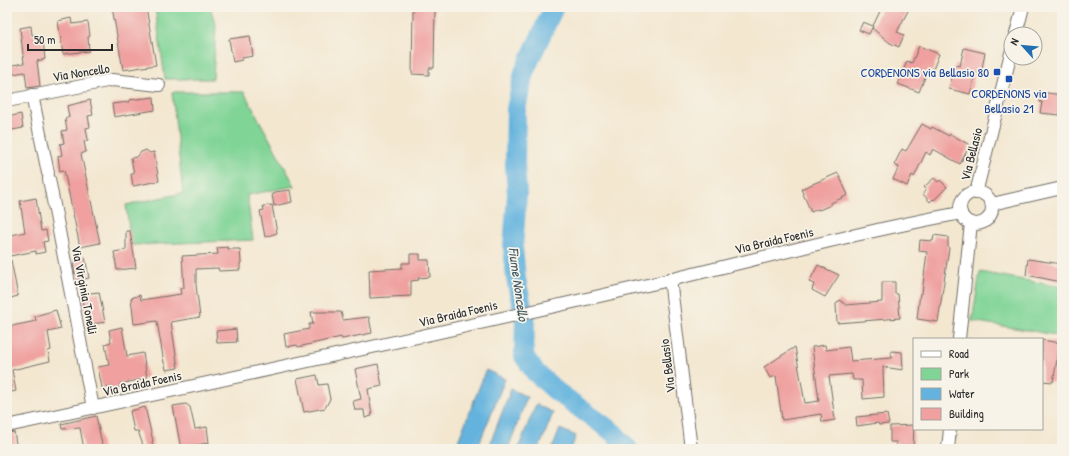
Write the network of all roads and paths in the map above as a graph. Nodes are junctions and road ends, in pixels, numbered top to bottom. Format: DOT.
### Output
graph roads {
  1 [pos="1023,7"];
  2 [pos="1018,26"];
  3 [pos="1008,66"];
  4 [pos="159,85"];
  5 [pos="32,95"];
  6 [pos="7,101"];
  7 [pos="1062,188"];
  8 [pos="976,192"];
  9 [pos="992,204"];
  10 [pos="961,213"];
  11 [pos="971,224"];
  12 [pos="670,280"];
  13 [pos="959,338"];
  14 [pos="93,408"];
  15 [pos="7,426"];
  16 [pos="950,430"];
  17 [pos="691,449"];
  18 [pos="948,449"];
  1 -- 2 [label="street"];
  3 -- 8 [label="street, Via Bellasio"];
  4 -- 5 [label="street, Via Noncello"];
  5 -- 6 [label="street, Via Noncello"];
  5 -- 14 [label="street, Via Virginia Tonelli"];
  7 -- 9 [label="street"];
  8 -- 9 [label="street"];
  8 -- 10 [label="street"];
  9 -- 11 [label="street"];
  10 -- 11 [label="street"];
  10 -- 12 [label="street, Via Braida Foenis"];
  11 -- 13 [label="street"];
  12 -- 14 [label="street, Via Braida Foenis"];
  12 -- 17 [label="street, Via Bellasio"];
  14 -- 15 [label="street, Via Braida Foenis"];
  16 -- 18 [label="street"];
}
